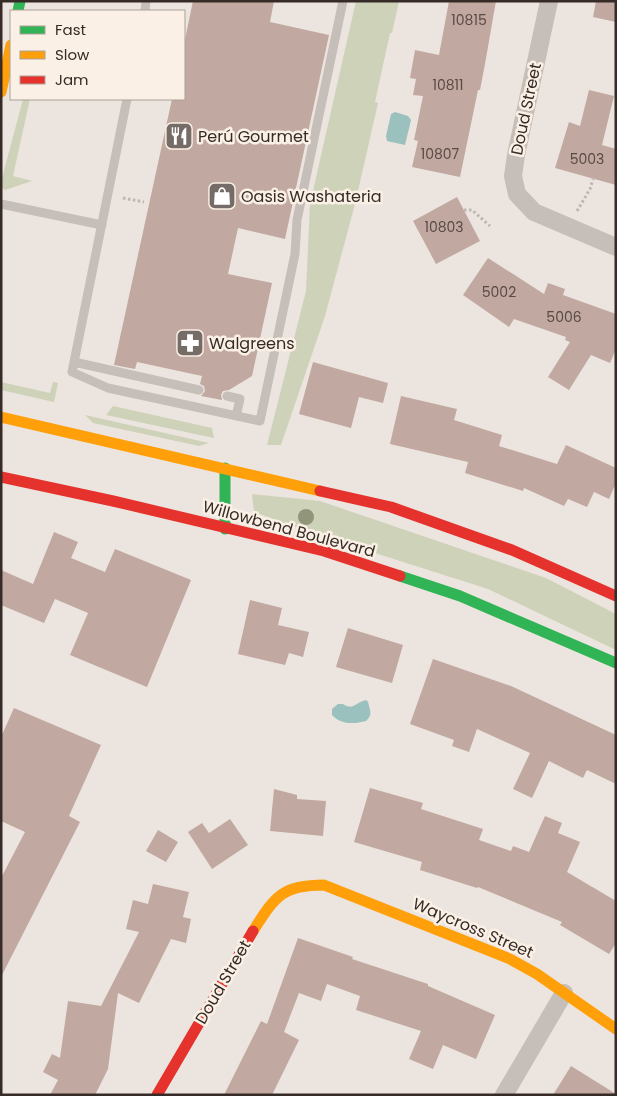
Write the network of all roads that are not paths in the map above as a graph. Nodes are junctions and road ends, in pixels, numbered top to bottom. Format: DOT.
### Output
graph roads {
  1 [pos="343,1"];
  2 [pos="549,1"];
  3 [pos="10,50"];
  4 [pos="1,92"];
  5 [pos="127,100"];
  6 [pos="1,204"];
  7 [pos="102,226"];
  8 [pos="616,247"];
  9 [pos="74,362"];
  10 [pos="199,390"];
  11 [pos="227,396"];
  12 [pos="236,416"];
  13 [pos="1,417"];
  14 [pos="225,468"];
  15 [pos="1,476"];
  16 [pos="225,529"];
  17 [pos="616,596"];
  18 [pos="616,663"];
  19 [pos="305,885"];
  20 [pos="564,993"];
  21 [pos="616,1029"];
  22 [pos="157,1095"];
  23 [pos="504,1095"];
  1 -- 12 [label="lane"];
  2 -- 8 [label="street, Doud Street"];
  3 -- 4 [label="main road"];
  5 -- 7 [label="lane"];
  6 -- 7 [label="lane"];
  7 -- 9 [label="lane"];
  9 -- 10 [label="lane"];
  9 -- 12 [label="lane"];
  11 -- 12 [label="lane"];
  13 -- 14 [label="main road"];
  14 -- 16 [label="main road"];
  14 -- 17 [label="main road"];
  15 -- 16 [label="main road, Willowbend Boulevard"];
  16 -- 18 [label="main road, Willowbend Boulevard"];
  19 -- 20 [label="main road, Waycross Street"];
  19 -- 22 [label="main road, Doud Street"];
  20 -- 21 [label="main road, Waycross Street"];
  20 -- 23 [label="street"];
}
